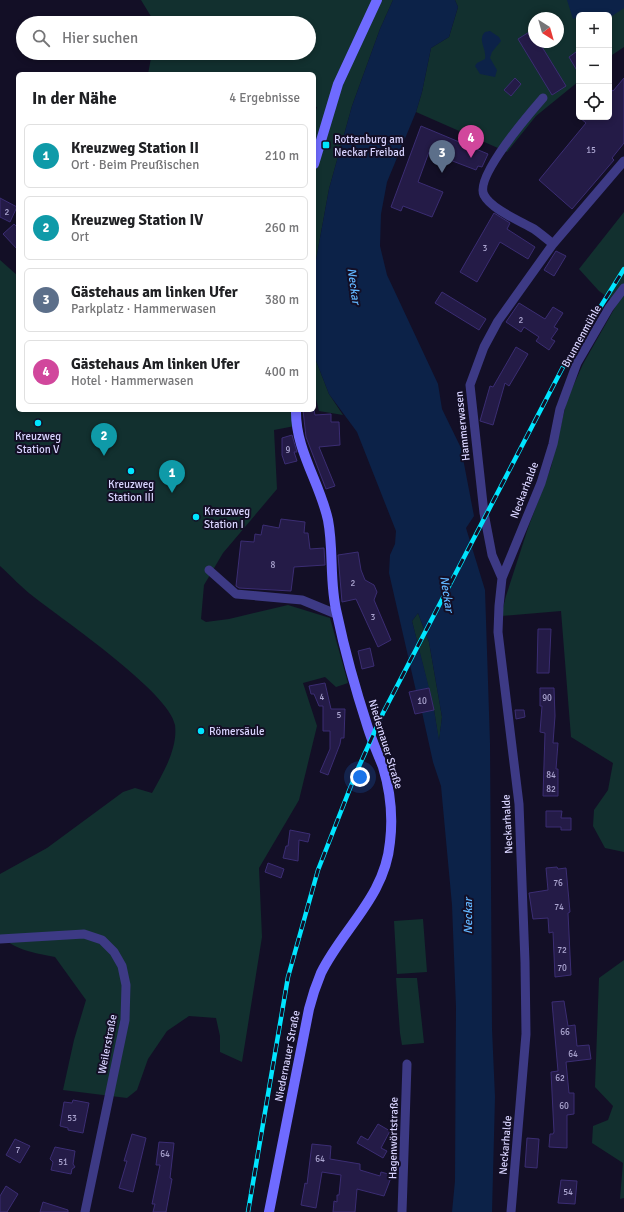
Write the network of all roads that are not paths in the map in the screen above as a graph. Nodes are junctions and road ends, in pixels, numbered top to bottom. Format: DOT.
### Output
graph roads {
  1 [pos="376,0"];
  2 [pos="543,98"];
  3 [pos="316,157"];
  4 [pos="624,162"];
  5 [pos="554,244"];
  6 [pos="624,288"];
  7 [pos="296,412"];
  8 [pos="553,444"];
  9 [pos="209,570"];
  10 [pos="502,578"];
  11 [pos="336,614"];
  12 [pos="0,939"];
  13 [pos="407,1064"];
  14 [pos="85,1212"];
  15 [pos="269,1212"];
  16 [pos="402,1212"];
  17 [pos="511,1212"];
  1 -- 3 [label="main road"];
  2 -- 5 [label="street"];
  4 -- 5 [label="street, Hammerwasen"];
  5 -- 10 [label="street, Hammerwasen"];
  6 -- 8 [label="street, Brunnenmühle"];
  7 -- 11 [label="main road, Niedernauer Straße"];
  8 -- 10 [label="street, Neckarhalde"];
  9 -- 11 [label="street"];
  10 -- 17 [label="street, Neckarhalde"];
  11 -- 15 [label="main road, Niedernauer Straße"];
  12 -- 14 [label="street, Weilerstraße"];
  13 -- 16 [label="street, Hagenwörtstraße"];
}
